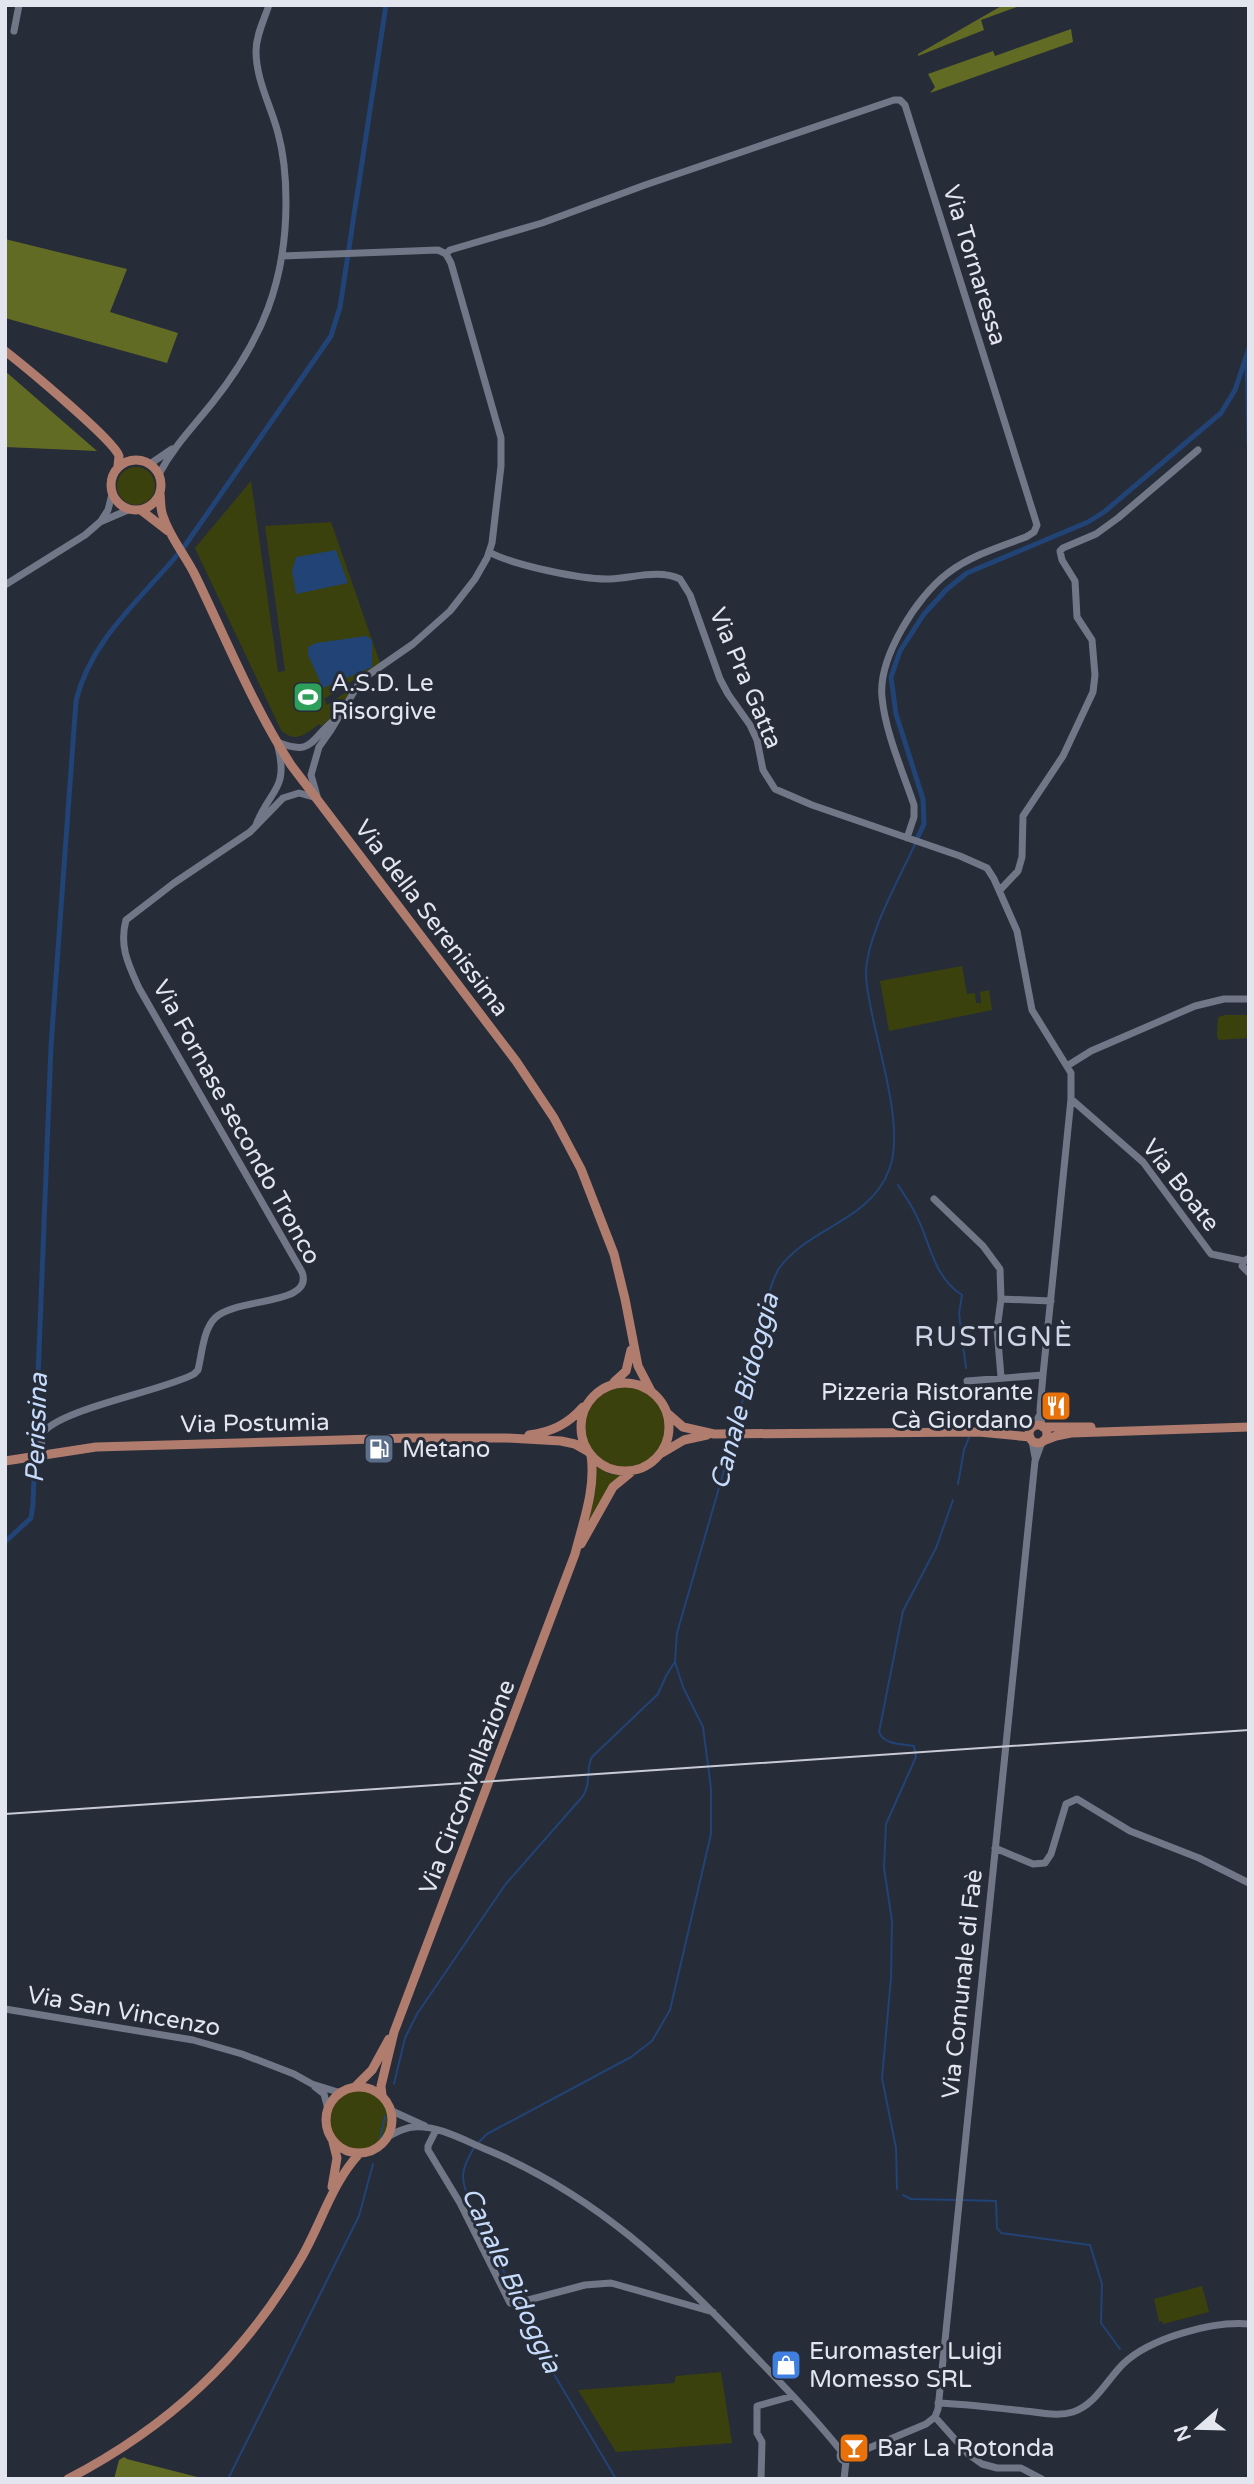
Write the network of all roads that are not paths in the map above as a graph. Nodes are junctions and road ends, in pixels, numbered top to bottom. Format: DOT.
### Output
graph roads {
  1 [pos="19,5"];
  2 [pos="269,5"];
  3 [pos="14,31"];
  4 [pos="446,254"];
  5 [pos="282,256"];
  6 [pos="5,351"];
  7 [pos="114,448"];
  8 [pos="173,449"];
  9 [pos="1198,450"];
  10 [pos="136,460"];
  11 [pos="150,464"];
  12 [pos="118,467"];
  13 [pos="159,474"];
  14 [pos="112,494"];
  15 [pos="160,494"];
  16 [pos="128,510"];
  17 [pos="142,510"];
  18 [pos="100,522"];
  19 [pos="171,534"];
  20 [pos="489,552"];
  21 [pos="5,586"];
  22 [pos="337,719"];
  23 [pos="276,742"];
  24 [pos="317,799"];
  25 [pos="255,826"];
  26 [pos="909,839"];
  27 [pos="1000,890"];
  28 [pos="1249,999"];
  29 [pos="1068,1066"];
  30 [pos="1071,1099"];
  31 [pos="934,1199"];
  32 [pos="1245,1261"];
  33 [pos="1249,1273"];
  34 [pos="1000,1299"];
  35 [pos="1051,1301"];
  36 [pos="631,1338"];
  37 [pos="1042,1375"];
  38 [pos="1001,1377"];
  39 [pos="967,1381"];
  40 [pos="608,1386"];
  41 [pos="651,1391"];
  42 [pos="590,1401"];
  43 [pos="667,1413"];
  44 [pos="1249,1427"];
  45 [pos="714,1434"];
  46 [pos="1037,1434"];
  47 [pos="506,1438"];
  48 [pos="590,1454"];
  49 [pos="661,1454"];
  50 [pos="41,1456"];
  51 [pos="5,1461"];
  52 [pos="633,1471"];
  53 [pos="575,1554"];
  54 [pos="995,1848"];
  55 [pos="1249,1883"];
  56 [pos="5,2009"];
  57 [pos="394,2032"];
  58 [pos="312,2084"];
  59 [pos="355,2087"];
  60 [pos="341,2093"];
  61 [pos="382,2095"];
  62 [pos="328,2109"];
  63 [pos="392,2111"];
  64 [pos="432,2129"];
  65 [pos="389,2136"];
  66 [pos="332,2140"];
  67 [pos="359,2154"];
  68 [pos="327,2205"];
  69 [pos="713,2312"];
  70 [pos="1249,2325"];
  71 [pos="793,2396"];
  72 [pos="938,2403"];
  73 [pos="935,2417"];
  74 [pos="848,2458"];
  75 [pos="68,2479"];
  76 [pos="761,2479"];
  77 [pos="844,2479"];
  78 [pos="1042,2479"];
  1 -- 3 [label="street"];
  2 -- 5 [label="street"];
  4 -- 5 [label="street"];
  4 -- 20 [label="street"];
  4 -- 26 [label="street, Via Tornaressa"];
  5 -- 8 [label="street"];
  6 -- 7 [label="main road"];
  7 -- 10 [label="main road"];
  7 -- 12 [label="main road"];
  8 -- 11 [label="street"];
  8 -- 13 [label="street"];
  9 -- 27 [label="street"];
  10 -- 11 [label="main road"];
  10 -- 12 [label="main road"];
  11 -- 13 [label="main road"];
  12 -- 14 [label="main road"];
  13 -- 15 [label="main road"];
  14 -- 16 [label="main road"];
  14 -- 18 [label="street"];
  15 -- 17 [label="main road"];
  15 -- 19 [label="main road, Via della Serenissima"];
  16 -- 17 [label="main road"];
  16 -- 18 [label="street"];
  17 -- 19 [label="main road, Via della Serenissima"];
  18 -- 21 [label="street"];
  19 -- 23 [label="main road, Via della Serenissima"];
  20 -- 22 [label="street"];
  20 -- 26 [label="street, Via Pra Gatta"];
  22 -- 23 [label="street"];
  22 -- 24 [label="street"];
  23 -- 24 [label="main road, Via della Serenissima"];
  23 -- 25 [label="street, Via Fornase secondo Tronco"];
  24 -- 25 [label="street, Via Fornase secondo Tronco"];
  24 -- 36 [label="main road, Via della Serenissima"];
  25 -- 50 [label="street, Via Fornase secondo Tronco"];
  26 -- 27 [label="street, Via Pra Gatta"];
  27 -- 29 [label="street, Via Pra Gatta"];
  28 -- 29 [label="street"];
  29 -- 30 [label="street, Via Pra Gatta"];
  30 -- 32 [label="street, Via Boate"];
  30 -- 35 [label="street, Via Pra Gatta"];
  31 -- 34 [label="street"];
  32 -- 33 [label="street"];
  34 -- 35 [label="street"];
  34 -- 38 [label="street"];
  35 -- 37 [label="street, Via Pra Gatta"];
  36 -- 40 [label="main road"];
  36 -- 41 [label="main road"];
  37 -- 38 [label="street"];
  37 -- 46 [label="street, Via Pra Gatta"];
  38 -- 39 [label="street"];
  40 -- 41 [label="main road"];
  40 -- 42 [label="main road"];
  41 -- 43 [label="main road"];
  42 -- 47 [label="main road, Via Postumia"];
  42 -- 48 [label="main road"];
  43 -- 45 [label="main road"];
  43 -- 49 [label="main road"];
  44 -- 46 [label="main road"];
  45 -- 46 [label="main road"];
  45 -- 49 [label="main road"];
  46 -- 54 [label="street, Via Comunale di Faè"];
  47 -- 48 [label="main road, Via Postumia"];
  47 -- 50 [label="main road, Via Postumia"];
  48 -- 52 [label="main road"];
  48 -- 53 [label="main road, Via Circonvallazione"];
  49 -- 52 [label="main road"];
  50 -- 51 [label="main road, Via Postumia"];
  52 -- 53 [label="main road, Via Circonvallazione"];
  53 -- 57 [label="main road, Via Circonvallazione"];
  54 -- 55 [label="street"];
  54 -- 72 [label="street, Via Comunale di Faè"];
  56 -- 58 [label="street, Via San Vincenzo"];
  57 -- 59 [label="main road, Via Circonvallazione"];
  57 -- 61 [label="main road, Via Circonvallazione"];
  58 -- 60 [label="street, Via San Vincenzo"];
  58 -- 62 [label="street"];
  59 -- 60 [label="main road"];
  59 -- 61 [label="main road"];
  60 -- 62 [label="main road"];
  61 -- 63 [label="main road"];
  62 -- 66 [label="main road"];
  63 -- 64 [label="street"];
  63 -- 65 [label="main road"];
  64 -- 65 [label="street"];
  64 -- 69 [label="street"];
  64 -- 69 [label="street"];
  65 -- 67 [label="main road"];
  66 -- 67 [label="main road"];
  66 -- 68 [label="main road"];
  67 -- 68 [label="main road"];
  68 -- 75 [label="main road"];
  69 -- 71 [label="street"];
  70 -- 72 [label="street"];
  71 -- 74 [label="street"];
  71 -- 76 [label="street"];
  72 -- 73 [label="street, Via Comunale di Faè"];
  73 -- 74 [label="street"];
  73 -- 78 [label="street"];
  74 -- 77 [label="street"];
}
